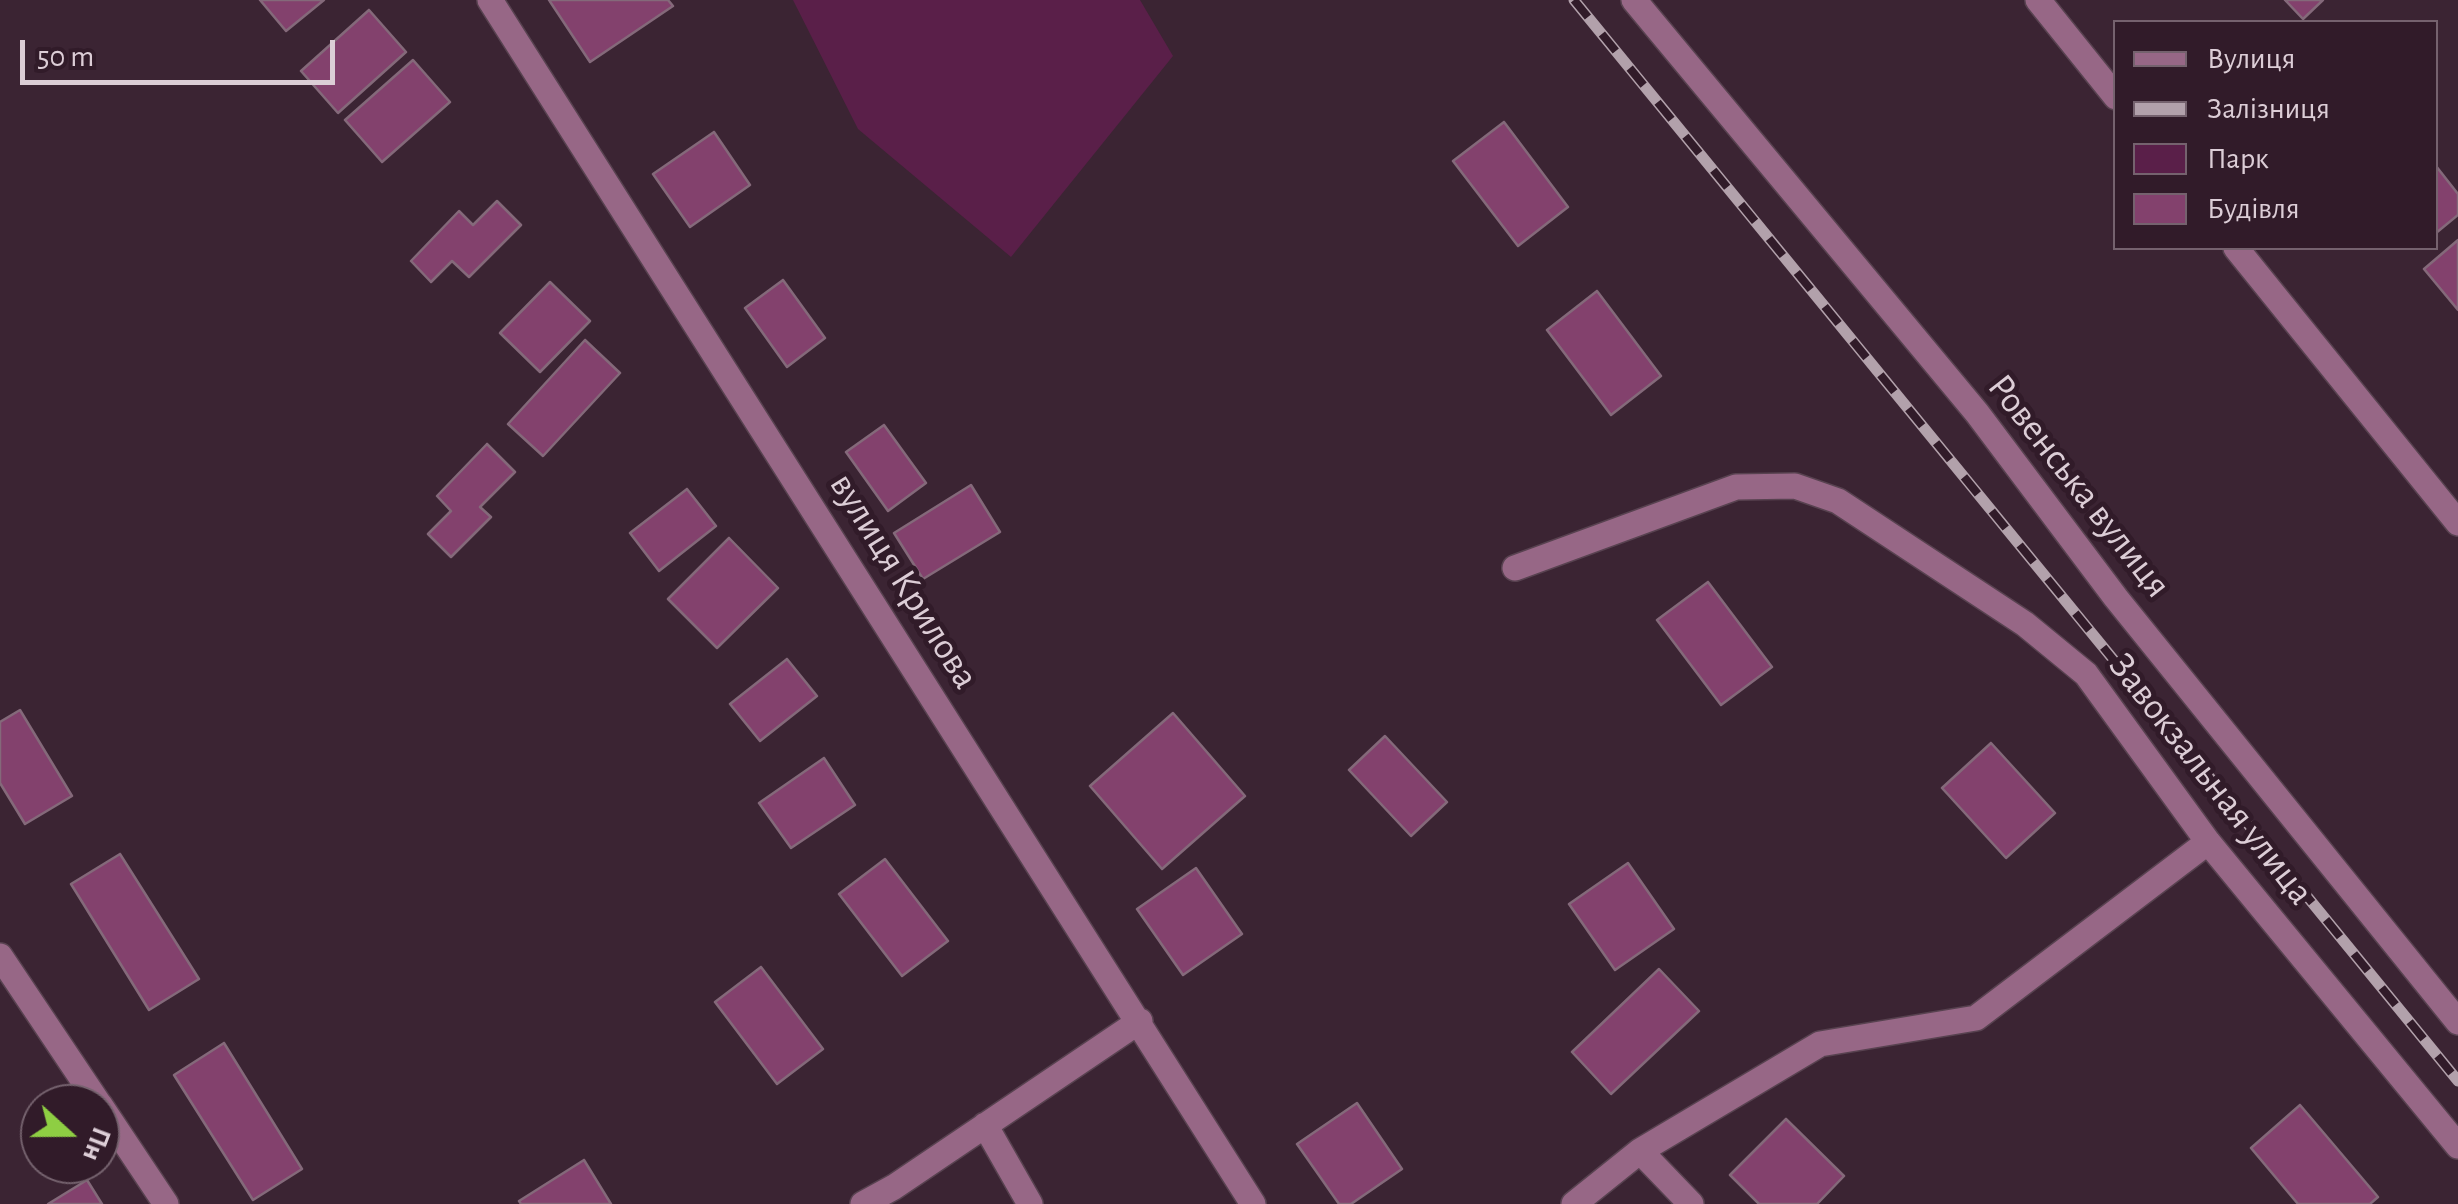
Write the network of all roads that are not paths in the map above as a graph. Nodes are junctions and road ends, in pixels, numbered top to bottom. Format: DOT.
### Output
graph roads {
  1 [pos="490,0"];
  2 [pos="1634,0"];
  3 [pos="2038,0"];
  4 [pos="2113,93"];
  5 [pos="2238,250"];
  6 [pos="2458,523"];
  7 [pos="1515,568"];
  8 [pos="2208,842"];
  9 [pos="0,956"];
  10 [pos="1140,1021"];
  11 [pos="2458,1022"];
  12 [pos="86,1084"];
  13 [pos="985,1125"];
  14 [pos="120,1135"];
  15 [pos="2458,1146"];
  16 [pos="1640,1151"];
  17 [pos="166,1204"];
  18 [pos="863,1204"];
  19 [pos="1030,1204"];
  20 [pos="1253,1204"];
  21 [pos="1574,1204"];
  22 [pos="1691,1204"];
  1 -- 10 [label="street, вулиця Крилова"];
  2 -- 11 [label="street, Ровенська вулиця"];
  3 -- 4 [label="street"];
  5 -- 6 [label="street"];
  7 -- 8 [label="street, Завокзальная улица"];
  8 -- 15 [label="street, Завокзальная улица"];
  8 -- 16 [label="street"];
  9 -- 12 [label="street"];
  10 -- 13 [label="street"];
  10 -- 20 [label="street, вулиця Крилова"];
  13 -- 18 [label="street"];
  13 -- 19 [label="street"];
  14 -- 17 [label="street"];
  16 -- 21 [label="street"];
  16 -- 22 [label="street"];
}
